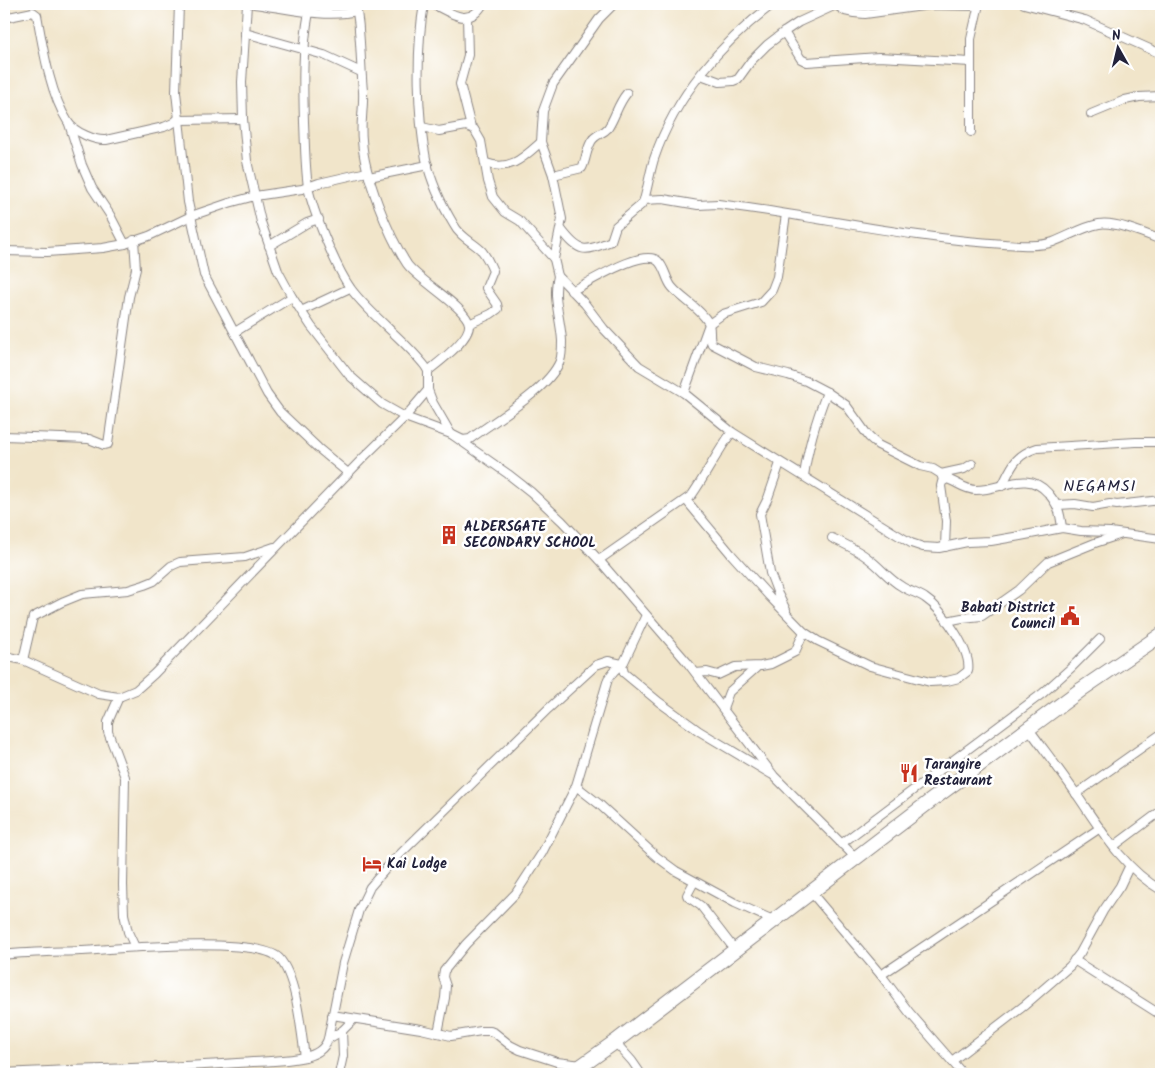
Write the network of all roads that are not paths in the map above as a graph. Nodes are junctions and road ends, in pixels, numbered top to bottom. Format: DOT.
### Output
graph roads {
  1 [pos="179,4"];
  2 [pos="247,4"];
  3 [pos="254,4"];
  4 [pos="424,4"];
  5 [pos="433,4"];
  6 [pos="484,4"];
  7 [pos="614,4"];
  8 [pos="773,4"];
  9 [pos="837,4"];
  10 [pos="1024,4"];
  11 [pos="978,5"];
  12 [pos="357,7"];
  13 [pos="309,12"];
  14 [pos="467,17"];
  15 [pos="4,18"];
  16 [pos="784,32"];
  17 [pos="244,33"];
  18 [pos="305,49"];
  19 [pos="1161,54"];
  20 [pos="971,62"];
  21 [pos="361,72"];
  22 [pos="701,75"];
  23 [pos="627,93"];
  24 [pos="1161,96"];
  25 [pos="1090,114"];
  26 [pos="179,119"];
  27 [pos="242,119"];
  28 [pos="69,124"];
  29 [pos="471,127"];
  30 [pos="422,128"];
  31 [pos="971,132"];
  32 [pos="541,142"];
  33 [pos="486,163"];
  34 [pos="428,165"];
  35 [pos="368,174"];
  36 [pos="552,175"];
  37 [pos="308,187"];
  38 [pos="255,196"];
  39 [pos="644,200"];
  40 [pos="786,214"];
  41 [pos="191,216"];
  42 [pos="319,219"];
  43 [pos="561,230"];
  44 [pos="134,240"];
  45 [pos="1161,240"];
  46 [pos="125,244"];
  47 [pos="269,246"];
  48 [pos="4,251"];
  49 [pos="554,258"];
  50 [pos="558,276"];
  51 [pos="350,288"];
  52 [pos="571,292"];
  53 [pos="292,298"];
  54 [pos="301,311"];
  55 [pos="469,324"];
  56 [pos="709,324"];
  57 [pos="235,332"];
  58 [pos="428,371"];
  59 [pos="428,390"];
  60 [pos="827,392"];
  61 [pos="684,393"];
  62 [pos="405,417"];
  63 [pos="732,432"];
  64 [pos="451,434"];
  65 [pos="4,436"];
  66 [pos="1161,442"];
  67 [pos="780,463"];
  68 [pos="972,464"];
  69 [pos="348,473"];
  70 [pos="804,476"];
  71 [pos="942,477"];
  72 [pos="1002,486"];
  73 [pos="686,500"];
  74 [pos="1161,500"];
  75 [pos="1058,505"];
  76 [pos="1062,528"];
  77 [pos="1125,534"];
  78 [pos="832,538"];
  79 [pos="1161,539"];
  80 [pos="278,545"];
  81 [pos="945,547"];
  82 [pos="599,560"];
  83 [pos="646,615"];
  84 [pos="790,617"];
  85 [pos="947,621"];
  86 [pos="804,632"];
  87 [pos="1161,635"];
  88 [pos="1100,639"];
  89 [pos="5,659"];
  90 [pos="24,660"];
  91 [pos="622,664"];
  92 [pos="756,668"];
  93 [pos="696,673"];
  94 [pos="119,697"];
  95 [pos="723,708"];
  96 [pos="1029,729"];
  97 [pos="1161,734"];
  98 [pos="774,776"];
  99 [pos="576,786"];
  100 [pos="1076,794"];
  101 [pos="1161,811"];
  102 [pos="1100,828"];
  103 [pos="841,844"];
  104 [pos="1114,846"];
  105 [pos="855,858"];
  106 [pos="1129,866"];
  107 [pos="694,882"];
  108 [pos="1161,890"];
  109 [pos="810,892"];
  110 [pos="773,920"];
  111 [pos="135,947"];
  112 [pos="735,950"];
  113 [pos="4,955"];
  114 [pos="1074,960"];
  115 [pos="881,975"];
  116 [pos="332,1015"];
  117 [pos="1161,1015"];
  118 [pos="354,1019"];
  119 [pos="342,1031"];
  120 [pos="438,1033"];
  121 [pos="328,1039"];
  122 [pos="615,1042"];
  123 [pos="305,1057"];
  124 [pos="952,1060"];
  125 [pos="219,1064"];
  126 [pos="584,1065"];
  127 [pos="4,1073"];
  128 [pos="220,1074"];
  129 [pos="339,1074"];
  130 [pos="570,1074"];
  131 [pos="641,1074"];
  132 [pos="963,1074"];
  1 -- 26 [label="street"];
  2 -- 17 [label="street"];
  3 -- 13 [label="street"];
  4 -- 30 [label="street"];
  5 -- 14 [label="street"];
  6 -- 14 [label="street"];
  7 -- 32 [label="street"];
  8 -- 22 [label="street"];
  9 -- 11 [label="street"];
  9 -- 16 [label="street"];
  10 -- 19 [label="street"];
  11 -- 20 [label="street"];
  12 -- 13 [label="street"];
  12 -- 21 [label="street"];
  13 -- 18 [label="street"];
  14 -- 29 [label="street"];
  15 -- 28 [label="street"];
  16 -- 20 [label="street"];
  16 -- 22 [label="street"];
  17 -- 18 [label="street"];
  17 -- 27 [label="street"];
  18 -- 21 [label="street"];
  18 -- 37 [label="street"];
  20 -- 31 [label="street"];
  21 -- 35 [label="street"];
  22 -- 39 [label="street"];
  23 -- 36 [label="street"];
  24 -- 25 [label="street"];
  26 -- 27 [label="street"];
  26 -- 28 [label="street"];
  26 -- 41 [label="street"];
  27 -- 38 [label="street"];
  28 -- 46 [label="street"];
  29 -- 30 [label="street"];
  29 -- 33 [label="street"];
  30 -- 34 [label="street"];
  32 -- 33 [label="street"];
  32 -- 36 [label="street"];
  33 -- 49 [label="street"];
  34 -- 35 [label="street"];
  34 -- 55 [label="street"];
  35 -- 37 [label="street"];
  35 -- 55 [label="street"];
  36 -- 43 [label="street"];
  37 -- 38 [label="street"];
  37 -- 42 [label="street"];
  38 -- 41 [label="street"];
  38 -- 47 [label="street"];
  39 -- 40 [label="street"];
  39 -- 43 [label="street"];
  40 -- 45 [label="street"];
  40 -- 56 [label="street"];
  41 -- 44 [label="street"];
  41 -- 57 [label="street"];
  42 -- 47 [label="street"];
  42 -- 51 [label="street"];
  43 -- 49 [label="street"];
  44 -- 46 [label="street"];
  44 -- 65 [label="street"];
  46 -- 48 [label="street"];
  47 -- 53 [label="street"];
  49 -- 50 [label="street"];
  50 -- 52 [label="street"];
  50 -- 64 [label="street"];
  51 -- 54 [label="street"];
  51 -- 58 [label="street"];
  52 -- 56 [label="street"];
  52 -- 61 [label="street"];
  53 -- 54 [label="street"];
  53 -- 57 [label="street"];
  54 -- 62 [label="street"];
  55 -- 58 [label="street"];
  56 -- 60 [label="street"];
  56 -- 61 [label="street"];
  57 -- 69 [label="street"];
  58 -- 59 [label="street"];
  59 -- 62 [label="street"];
  59 -- 64 [label="street"];
  60 -- 70 [label="street"];
  60 -- 71 [label="street"];
  61 -- 63 [label="street"];
  62 -- 64 [label="street"];
  62 -- 69 [label="street"];
  63 -- 67 [label="street"];
  63 -- 73 [label="street"];
  64 -- 82 [label="street"];
  66 -- 72 [label="street"];
  67 -- 70 [label="street"];
  67 -- 84 [label="street"];
  68 -- 71 [label="street"];
  69 -- 80 [label="street"];
  70 -- 81 [label="street"];
  71 -- 72 [label="street"];
  71 -- 81 [label="street"];
  72 -- 75 [label="street"];
  73 -- 82 [label="street"];
  73 -- 84 [label="street"];
  74 -- 75 [label="street"];
  75 -- 76 [label="street"];
  76 -- 77 [label="street"];
  76 -- 81 [label="street"];
  77 -- 79 [label="street"];
  77 -- 85 [label="street"];
  78 -- 85 [label="street"];
  80 -- 90 [label="street"];
  80 -- 94 [label="street"];
  82 -- 83 [label="street"];
  83 -- 91 [label="street"];
  83 -- 93 [label="street"];
  84 -- 86 [label="street"];
  85 -- 86 [label="street"];
  86 -- 92 [label="street"];
  87 -- 96 [label="highway"];
  88 -- 103 [label="street"];
  89 -- 90 [label="street"];
  90 -- 94 [label="street"];
  91 -- 98 [label="street"];
  91 -- 99 [label="street"];
  91 -- 116 [label="street"];
  92 -- 93 [label="street"];
  92 -- 95 [label="street"];
  93 -- 95 [label="street"];
  94 -- 111 [label="street"];
  95 -- 98 [label="street"];
  96 -- 100 [label="street"];
  96 -- 105 [label="highway"];
  97 -- 100 [label="street"];
  98 -- 103 [label="street"];
  99 -- 107 [label="street"];
  99 -- 120 [label="street"];
  100 -- 102 [label="street"];
  101 -- 104 [label="street"];
  102 -- 104 [label="street"];
  102 -- 115 [label="street"];
  103 -- 105 [label="street"];
  104 -- 106 [label="street"];
  105 -- 109 [label="highway"];
  106 -- 108 [label="street"];
  106 -- 114 [label="street"];
  107 -- 110 [label="street"];
  107 -- 112 [label="street"];
  109 -- 110 [label="highway"];
  109 -- 115 [label="street"];
  110 -- 112 [label="highway"];
  111 -- 113 [label="street"];
  111 -- 123 [label="street"];
  112 -- 122 [label="highway"];
  114 -- 117 [label="street"];
  114 -- 124 [label="street"];
  115 -- 124 [label="street"];
  116 -- 118 [label="street"];
  116 -- 121 [label="street"];
  118 -- 119 [label="street"];
  118 -- 120 [label="street"];
  119 -- 121 [label="street"];
  119 -- 129 [label="street"];
  120 -- 126 [label="street"];
  121 -- 123 [label="street"];
  122 -- 126 [label="highway"];
  122 -- 131 [label="street"];
  123 -- 125 [label="street"];
  124 -- 132 [label="street"];
  125 -- 127 [label="street"];
  125 -- 128 [label="street"];
  126 -- 130 [label="highway"];
}
